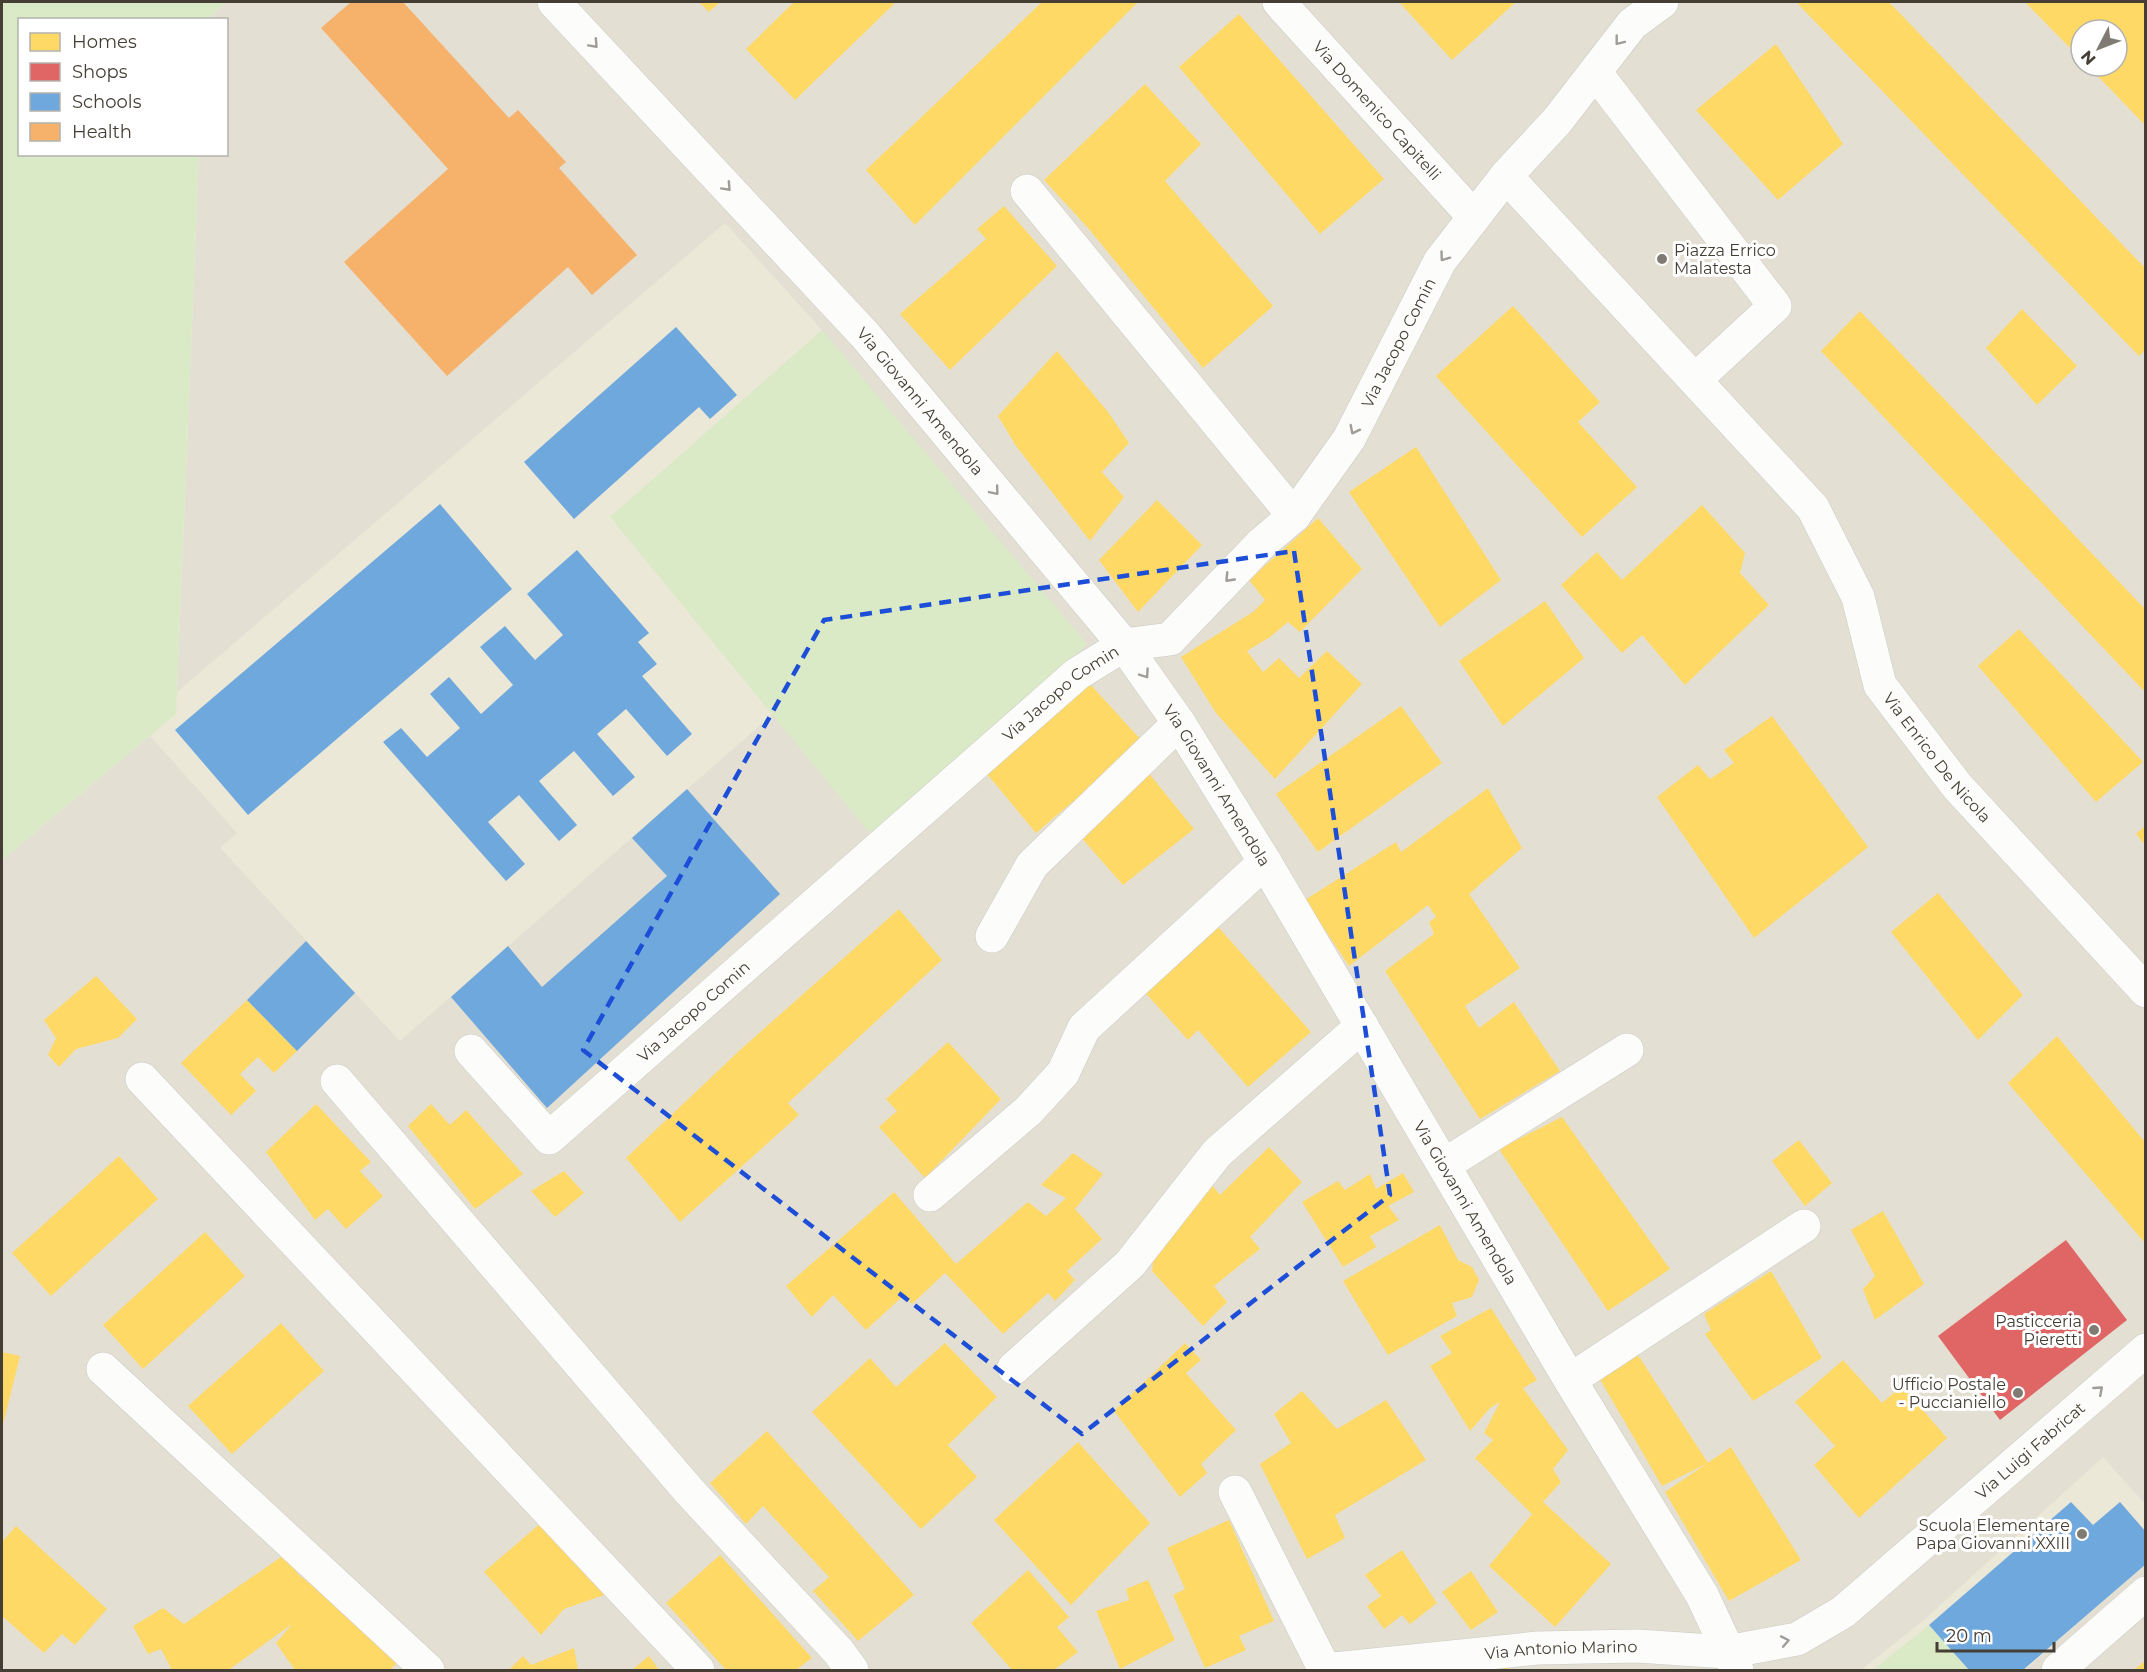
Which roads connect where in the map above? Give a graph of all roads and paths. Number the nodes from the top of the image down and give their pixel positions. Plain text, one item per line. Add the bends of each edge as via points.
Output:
1 (554, 2) edge
2 (1279, 2) edge
3 (1662, 2) edge
4 (1595, 72) junction
5 (1506, 176) junction
6 (1027, 190) dead end
7 (1474, 217) junction
8 (1695, 380) junction
9 (1294, 516) junction
10 (1124, 645) junction
11 (1179, 723) junction
12 (1264, 862) junction
13 (992, 936) dead end
14 (2145, 991) edge
15 (1362, 1026) junction
16 (1627, 1050) dead end
17 (471, 1051) dead end
18 (142, 1079) dead end
19 (337, 1081) dead end
20 (1444, 1165) junction
21 (930, 1195) dead end
22 (1804, 1226) dead end
23 (2145, 1350) edge
24 (1014, 1368) dead end
25 (103, 1369) dead end
26 (1569, 1380) junction
27 (1235, 1492) dead end
28 (2145, 1593) edge
29 (1637, 1646) junction
30 (1732, 1662) edge
31 (1324, 1670) edge
32 (428, 1671) edge
33 (698, 1671) edge
34 (852, 1671) edge
35 (1597, 1671) edge
36 (2058, 1671) edge

1 -> 10 street, Via Giovanni Amendola via 865,335
2 - 7 street, Via Domenico Capitelli
3 -> 4 street, Via Jacopo Comin via 1632,24
4 - 5 street, Via Jacopo Comin via 1557,122
4 - 8 street via 1775,306
5 - 7 street, Via Jacopo Comin
5 - 8 street
6 - 9 street
7 -> 9 street, Via Jacopo Comin via 1440,261 1349,439
8 - 14 street, Via Enrico De Nicola via 1814,508 1858,597 1880,684 1957,786
9 -> 10 street, Via Jacopo Comin via 1262,543 1170,639
10 -> 11 street, Via Giovanni Amendola
10 - 17 street, Via Jacopo Comin via 1077,674 549,1138
11 - 12 street, Via Giovanni Amendola
11 - 13 street via 1032,865
12 - 15 street, Via Giovanni Amendola
12 - 21 street via 1084,1028 1063,1073
15 - 20 street, Via Giovanni Amendola
15 - 24 street via 1217,1153 1130,1264
16 - 20 street
18 - 33 street
19 - 34 street via 690,1492 838,1651
20 - 26 street, Via Giovanni Amendola
22 - 26 street
30 -> 23 street, Via Luigi Fabricat via 1797,1639 1843,1612
25 - 32 street
26 - 30 street, Via Giovanni Amendola via 1702,1595
27 - 31 street
28 - 36 street
29 - 30 street, Via Antonio Marino
29 - 31 street, Via Antonio Marino via 1538,1648
29 - 35 street

